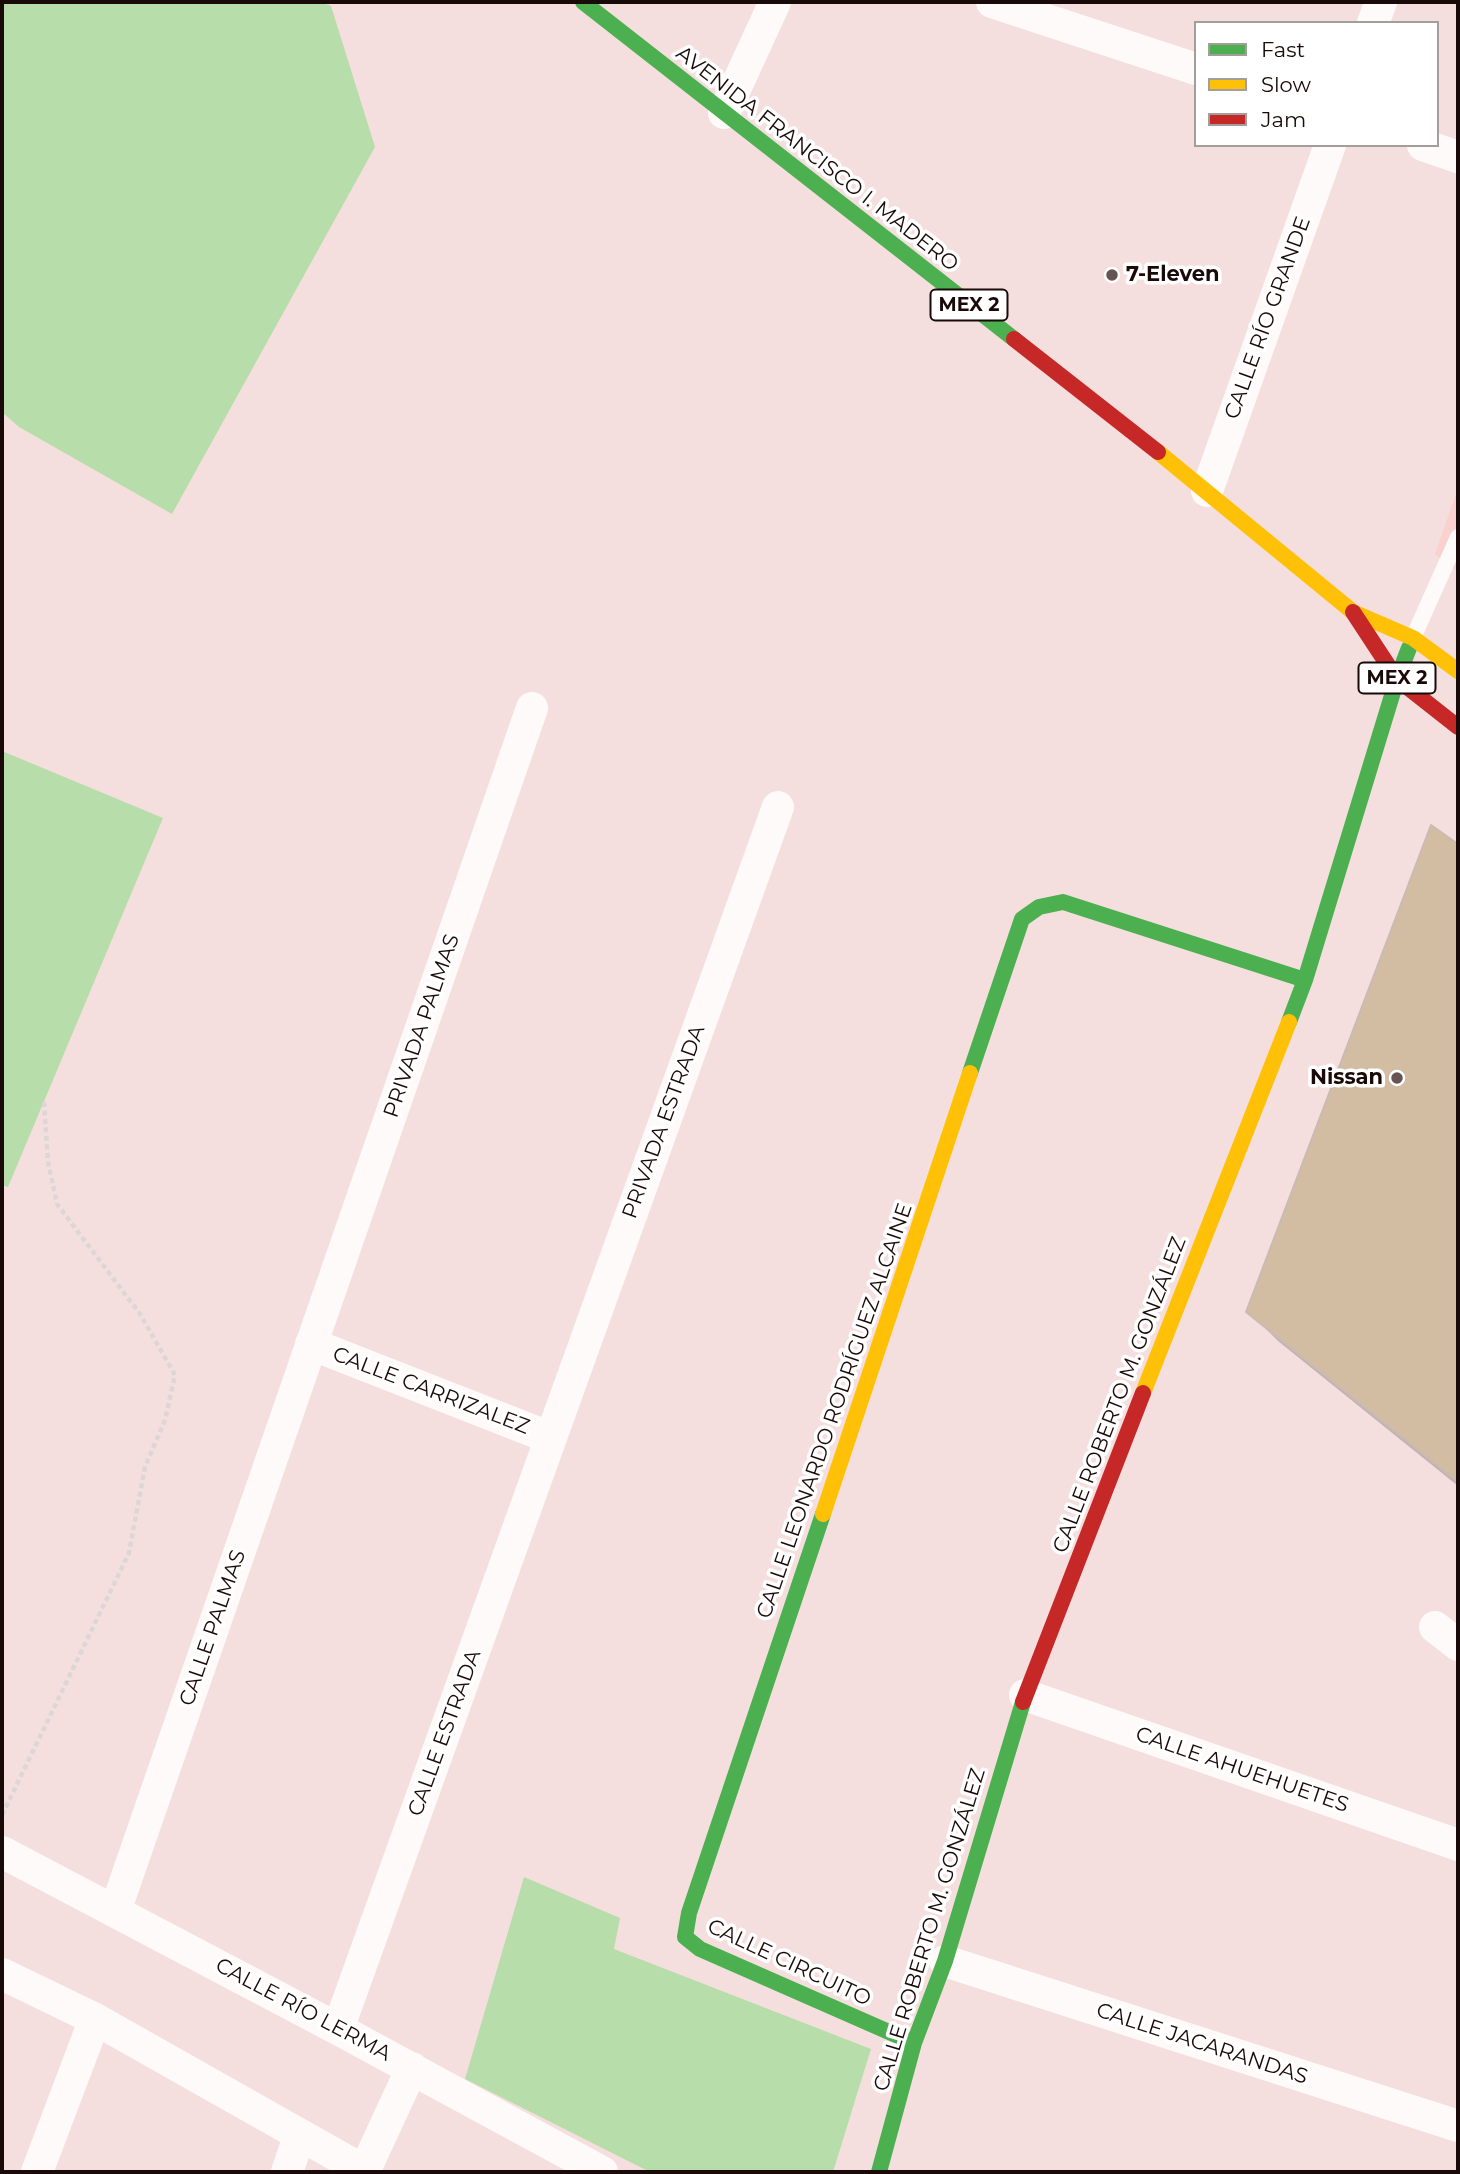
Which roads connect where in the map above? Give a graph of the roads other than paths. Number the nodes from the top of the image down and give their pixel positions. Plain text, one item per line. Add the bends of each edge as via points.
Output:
1 (583, 2) edge
2 (775, 2) edge
3 (992, 2) edge
4 (1381, 2) edge
5 (1374, 21) edge
6 (1194, 68) edge
7 (724, 113) junction
8 (1329, 147) edge
9 (1429, 147) edge
10 (1458, 157) edge
11 (1207, 491) junction
12 (1458, 537) edge
13 (1353, 612) junction
14 (1413, 638) junction
15 (1458, 671) edge
16 (1397, 679) junction
17 (532, 708) dead end
18 (1458, 727) edge
19 (778, 807) dead end
20 (1305, 981) junction
21 (311, 1344) junction
22 (551, 1437) junction
23 (1025, 1695) junction
24 (1458, 1845) edge
25 (2, 1852) edge
26 (115, 1911) junction
27 (685, 1937) joint
28 (945, 1961) junction
29 (2, 1974) edge
30 (94, 2019) junction
31 (338, 2029) junction
32 (914, 2043) junction
33 (412, 2068) junction
34 (1458, 2126) edge
35 (299, 2137) junction
36 (37, 2172) edge
37 (287, 2172) edge
38 (365, 2172) edge
39 (602, 2172) edge
40 (879, 2172) edge

1 - 7 street, AVENIDA FRANCISCO I. MADERO / MEX 2
2 - 7 street
3 - 6 street
4 - 5 street
7 - 11 street, AVENIDA FRANCISCO I. MADERO / MEX 2
8 - 11 street, CALLE RÍO GRANDE
9 - 10 street
11 - 13 street, AVENIDA FRANCISCO I. MADERO / MEX 2
12 - 14 lane
13 - 14 street, AVENIDA FRANCISCO I. MADERO / MEX 2
13 - 16 street, AVENIDA FRANCISCO I. MADERO / MEX 2
14 - 15 street, AVENIDA FRANCISCO I. MADERO / MEX 2
14 - 16 street, CALLE ROBERTO M. GONZÁLEZ
16 - 18 street, AVENIDA FRANCISCO I. MADERO / MEX 2
16 - 20 street, CALLE ROBERTO M. GONZÁLEZ
17 - 21 street, PRIVADA PALMAS
19 - 22 street, PRIVADA ESTRADA
20 - 23 street, CALLE ROBERTO M. GONZÁLEZ
20 - 27 street, CALLE LEONARDO RODRÍGUEZ ALCAINE via 1063,902 1039,907 1022,919 693,1900
21 - 22 street, CALLE CARRIZALEZ
21 - 26 street, CALLE PALMAS
22 - 31 street, CALLE ESTRADA
23 - 24 street, CALLE AHUEHUETES
23 - 28 street, CALLE ROBERTO M. GONZÁLEZ
25 - 26 street, CALLE RÍO LERMA
26 - 31 street, CALLE RÍO LERMA
27 - 32 street, CALLE CIRCUITO via 700,1949
28 - 32 street, CALLE ROBERTO M. GONZÁLEZ
28 - 34 street, CALLE JACARANDAS
29 - 30 street
30 - 35 street
30 - 36 street
31 - 33 street, CALLE RÍO LERMA
32 - 40 street, CALLE ROBERTO M. GONZÁLEZ
33 - 38 street
33 - 39 street, CALLE RÍO LERMA
35 - 37 street
35 - 38 street

